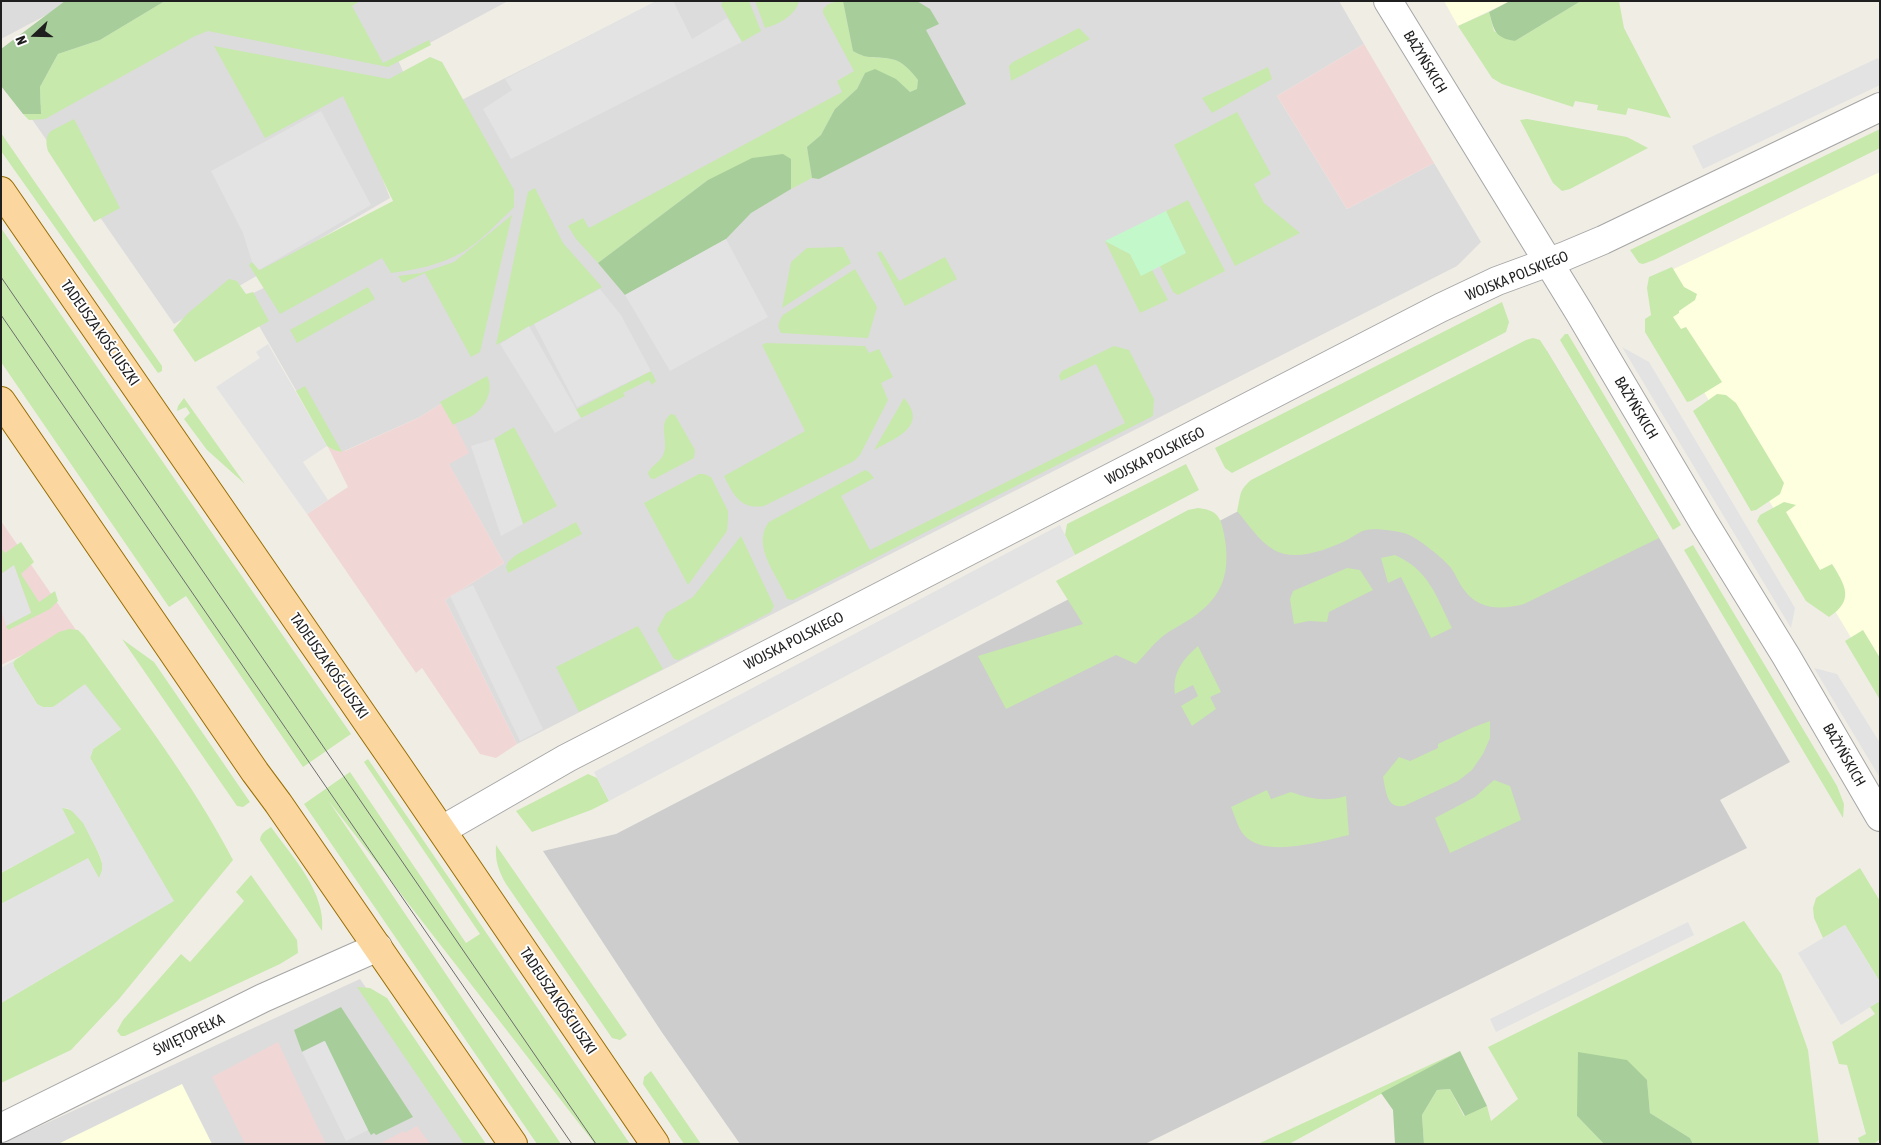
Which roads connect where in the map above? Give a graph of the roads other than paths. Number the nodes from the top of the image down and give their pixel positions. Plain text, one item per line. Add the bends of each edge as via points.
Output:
1 (1388, 1) edge
2 (1880, 107) edge
3 (1, 191) edge
4 (1548, 262) junction
5 (1, 401) edge
6 (1880, 817) edge
7 (442, 830) junction
8 (378, 947) junction
9 (1, 1128) edge
10 (513, 1144) edge
11 (656, 1144) edge

1 - 4 street, BAŻYŃSKICH
2 - 4 street, WOJSKA POLSKIEGO via 1603,240
3 - 7 main road, TADEUSZA KOŚCIUSZKI
4 - 6 street, BAŻYŃSKICH
4 - 7 street, WOJSKA POLSKIEGO via 1440,308 567,758
5 - 8 main road
7 - 11 main road, TADEUSZA KOŚCIUSZKI
8 - 9 street, ŚWIĘTOPEŁKA via 263,998
8 - 10 main road

